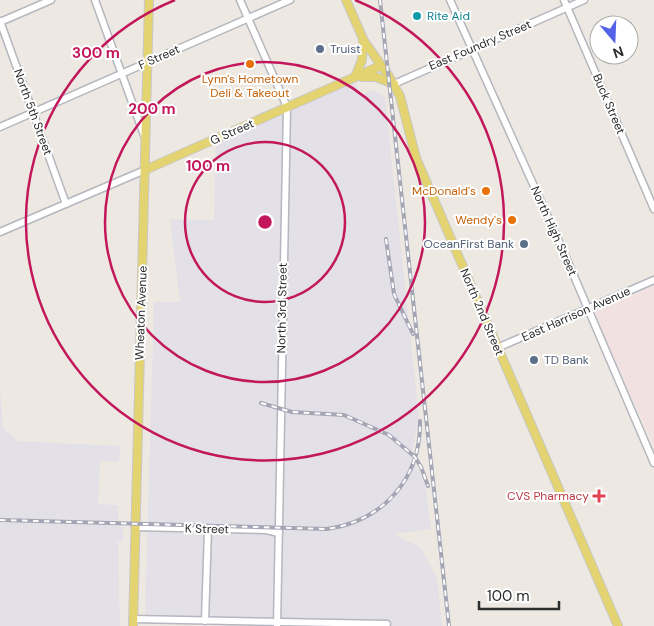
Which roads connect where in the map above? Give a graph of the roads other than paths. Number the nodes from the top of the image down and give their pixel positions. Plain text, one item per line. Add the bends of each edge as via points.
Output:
1 (51, 0) edge
2 (95, 0) edge
3 (149, 0) edge
4 (240, 0) edge
5 (290, 0) edge
6 (346, 0) edge
7 (450, 0) edge
8 (564, 0) edge
9 (584, 0) edge
10 (567, 7) junction
11 (248, 18) junction
12 (0, 22) edge
13 (363, 38) junction
14 (472, 49) junction
15 (147, 62) junction
16 (380, 66) junction
17 (122, 74) junction
18 (355, 77) junction
19 (394, 84) junction
20 (287, 107) junction
21 (33, 112) junction
22 (0, 127) edge
23 (145, 139) junction
24 (145, 170) junction
25 (66, 204) junction
26 (654, 209) edge
27 (0, 232) edge
28 (654, 280) edge
29 (587, 309) junction
30 (497, 348) junction
31 (654, 463) edge
32 (135, 527) junction
33 (208, 529) junction
34 (279, 533) junction
35 (205, 621) junction
36 (133, 622) edge
37 (277, 624) edge
38 (387, 624) dead end
39 (618, 626) edge

1 - 12 street
2 - 17 street
3 - 15 main road, Wheaton Avenue
4 - 11 street, North 3rd Street
5 - 11 street, F Street
6 - 13 main road, North 2nd Street
7 - 14 street, North High Street
8 - 10 street, Buck Street
9 - 10 street, East Foundry Street
10 - 14 street, East Foundry Street
10 - 26 street, Buck Street
11 - 15 street, F Street
11 - 20 street, North 3rd Street
12 - 21 street, North 5th Street
13 - 16 main road, North 2nd Street
13 - 18 main road via 362,60
14 - 19 street, East Foundry Street
14 - 29 street, North High Street
15 - 17 street, F Street
15 - 23 main road, Wheaton Avenue
16 - 18 main road, G Street
16 - 19 main road, North 2nd Street
17 - 21 street, F Street
17 - 23 street
18 - 19 main road via 376,77
18 - 20 main road, G Street
19 - 30 main road, North 2nd Street via 405,111 416,158
20 - 24 main road, G Street
20 - 34 street, North 3rd Street
21 - 22 street, F Street
21 - 25 street, North 5th Street
23 - 24 main road, Wheaton Avenue
24 - 25 street, G Street
24 - 32 main road, Wheaton Avenue
25 - 27 street, G Street
28 - 29 street, East Harrison Avenue
29 - 30 street, East Harrison Avenue
29 - 31 street, North High Street
30 - 39 main road, North 2nd Street
32 - 33 street, K Street
32 - 36 main road, Wheaton Avenue
33 - 34 street, K Street
33 - 35 street
34 - 37 street, North 3rd Street
35 - 36 street
35 - 37 street
37 - 38 street

